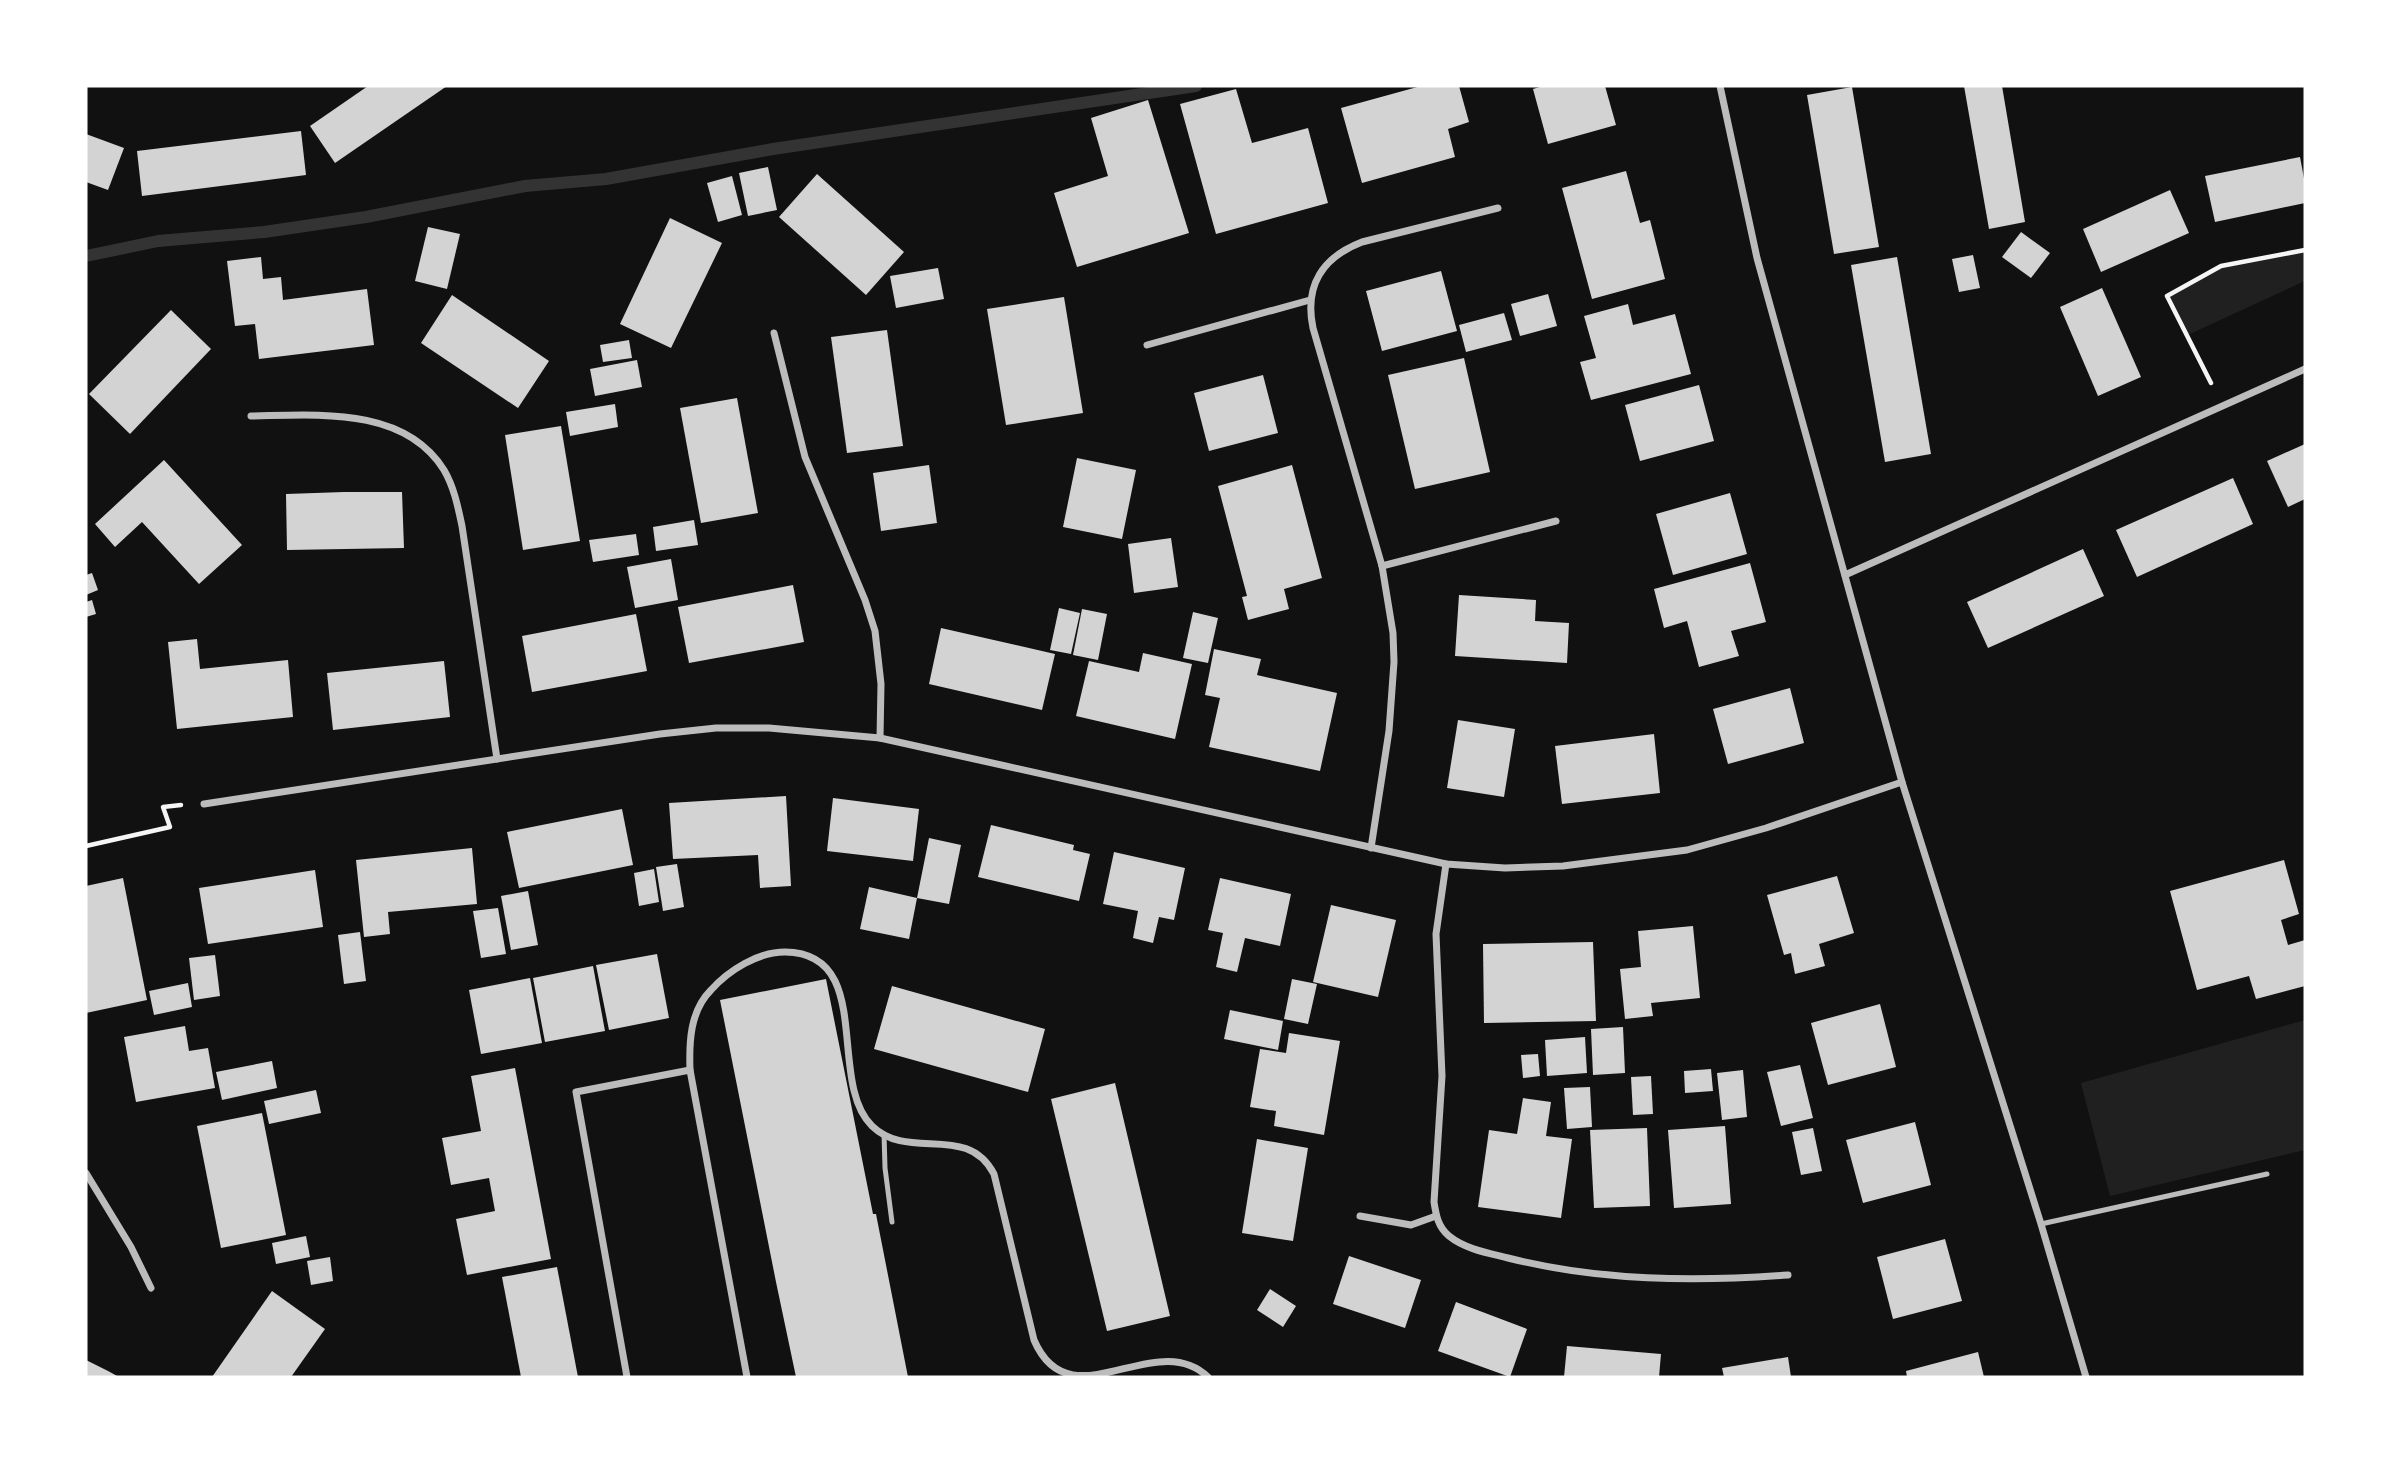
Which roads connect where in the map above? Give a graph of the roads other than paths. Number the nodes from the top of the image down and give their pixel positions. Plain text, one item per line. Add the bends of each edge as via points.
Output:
1 (1720, 86) edge
2 (1498, 208) dead end
3 (1310, 300) junction
4 (774, 334) dead end
5 (1147, 345) dead end
6 (2305, 369) edge
7 (251, 416) dead end
8 (1556, 521) dead end
9 (1382, 566) junction
10 (1845, 575) junction
11 (880, 738) junction
12 (497, 759) junction
13 (1902, 782) junction
14 (204, 804) road end
15 (1371, 848) junction
16 (1446, 864) junction
17 (690, 1070) junction
18 (884, 1134) junction
19 (86, 1173) edge
20 (2267, 1174) dead end
21 (1360, 1216) dead end
22 (1436, 1216) junction
23 (892, 1222) dead end
24 (2040, 1224) junction
25 (1788, 1275) dead end
26 (151, 1288) dead end
27 (627, 1377) edge
28 (747, 1377) edge
29 (1208, 1377) edge
30 (2086, 1377) edge

1 - 10 street via 1758,258
2 - 3 street via 1354,245 1327,264
3 - 5 street
3 - 9 street via 1312,328
4 - 11 street via 805,457 875,631 881,684
6 - 10 street
7 - 12 street via 328,416 377,423 417,440 444,470 462,526
8 - 9 street
9 - 15 street via 1394,662 1389,731
10 - 13 street
11 - 12 street via 769,727 716,728
11 - 15 street
12 - 14 street
13 - 16 street via 1687,850 1563,866
13 - 24 street
15 - 16 street
16 - 22 street via 1436,934 1442,1076
17 - 18 street via 692,1023 706,995 720,980 743,965 780,952 805,955 827,965 832,973 842,1002 858,1105 873,1127
17 - 27 street via 576,1092
17 - 28 street
18 - 23 lane
18 - 29 street via 906,1142 960,1146 987,1162 994,1174 1034,1340 1050,1365 1086,1376 1152,1362 1182,1362
19 - 26 street
20 - 24 lane
21 - 22 street via 1411,1225
22 - 25 street via 1448,1236 1480,1251 1579,1272 1696,1280
24 - 30 street

